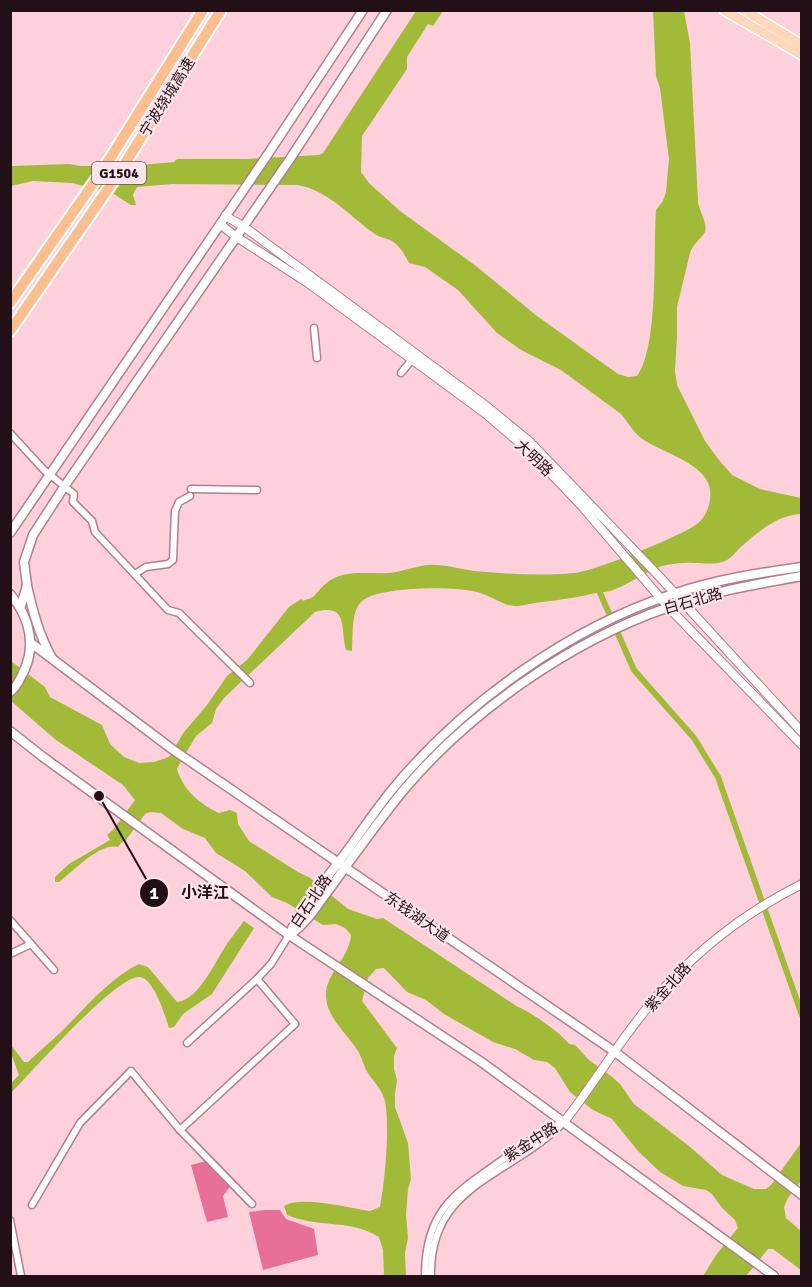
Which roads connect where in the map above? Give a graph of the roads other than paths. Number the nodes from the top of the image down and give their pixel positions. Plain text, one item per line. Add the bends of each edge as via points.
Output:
1 (203, 10) edge
2 (221, 10) edge
3 (363, 10) edge
4 (387, 10) edge
5 (724, 10) edge
6 (744, 10) edge
7 (801, 45) edge
8 (801, 55) edge
9 (223, 220) junction
10 (243, 226) junction
11 (236, 236) junction
12 (10, 303) edge
13 (314, 328) dead end
14 (10, 331) edge
15 (316, 358) dead end
16 (414, 358) junction
17 (401, 373) dead end
18 (10, 433) edge
19 (50, 476) junction
20 (64, 487) junction
21 (257, 490) dead end
22 (10, 533) edge
23 (801, 567) edge
24 (135, 574) junction
25 (801, 576) edge
26 (27, 585) junction
27 (675, 593) junction
28 (10, 594) edge
29 (662, 598) junction
30 (683, 603) junction
31 (21, 606) junction
32 (668, 607) junction
33 (31, 643) junction
34 (54, 661) junction
35 (247, 680) dead end
36 (10, 692) edge
37 (10, 731) edge
38 (801, 732) edge
39 (801, 745) edge
40 (342, 865) junction
41 (801, 884) edge
42 (10, 920) edge
43 (289, 935) junction
44 (31, 944) junction
45 (10, 954) edge
46 (54, 970) dead end
47 (257, 979) junction
48 (187, 1043) dead end
49 (615, 1053) junction
50 (564, 1122) junction
51 (180, 1130) junction
52 (800, 1194) edge
53 (252, 1204) dead end
54 (32, 1205) dead end
55 (10, 1220) edge
56 (21, 1276) edge
57 (425, 1276) edge
58 (431, 1276) edge
59 (774, 1276) edge

1 - 12 highway, 宁波绕城高速 / G1504 via 106,165
2 - 14 highway, 宁波绕城高速 / G1504 via 119,173
3 - 9 main road
4 - 10 main road
5 - 8 main road
6 - 7 main road
9 - 10 street, 大明路
9 - 11 street, 大明路
9 - 19 main road
10 - 11 main road
10 - 16 street, 大明路
11 - 16 street, 大明路
11 - 20 main road
13 - 15 street
16 - 17 street
16 - 27 street, 大明路 via 485,405 529,441
16 - 29 street, 大明路 via 530,452
18 - 19 street
19 - 20 street
19 - 22 main road
20 - 24 street via 74,494 73,502 92,520 95,532
20 - 26 main road via 33,536 24,562
21 - 24 street via 191,493 175,511 173,560
23 - 27 main road, 白石北路
24 - 35 street via 168,610 178,613
25 - 30 main road, 白石北路
26 - 31 main road
26 - 34 main road via 40,634
27 - 29 main road, 白石北路
27 - 30 street, 大明路
28 - 31 main road
29 - 32 street, 大明路
29 - 40 main road, 白石北路 via 596,627 522,672 451,729 396,786
30 - 32 main road, 白石北路
30 - 38 street, 大明路
31 - 33 main road
32 - 39 street, 大明路
32 - 40 main road, 白石北路 via 601,636 507,695 457,737 404,791
33 - 34 main road, 东钱湖大道
33 - 36 main road via 27,666
34 - 40 main road, 东钱湖大道 via 172,749
37 - 43 main road
40 - 43 main road, 白石北路 via 306,922
40 - 43 main road, 白石北路 via 322,881
40 - 49 main road, 东钱湖大道
41 - 49 street, 紫金北路 via 715,939 673,978
42 - 44 street
43 - 47 street
43 - 50 main road via 480,1061
44 - 45 street
44 - 46 street
47 - 48 street
47 - 51 street via 295,1024
49 - 50 street, 紫金北路
49 - 52 main road, 东钱湖大道
50 - 57 street, 紫金中路 via 513,1152 447,1203 431,1231
50 - 58 street, 紫金中路 via 454,1204 437,1233
50 - 59 main road
51 - 53 street
51 - 54 street via 131,1071 80,1123
55 - 56 street

